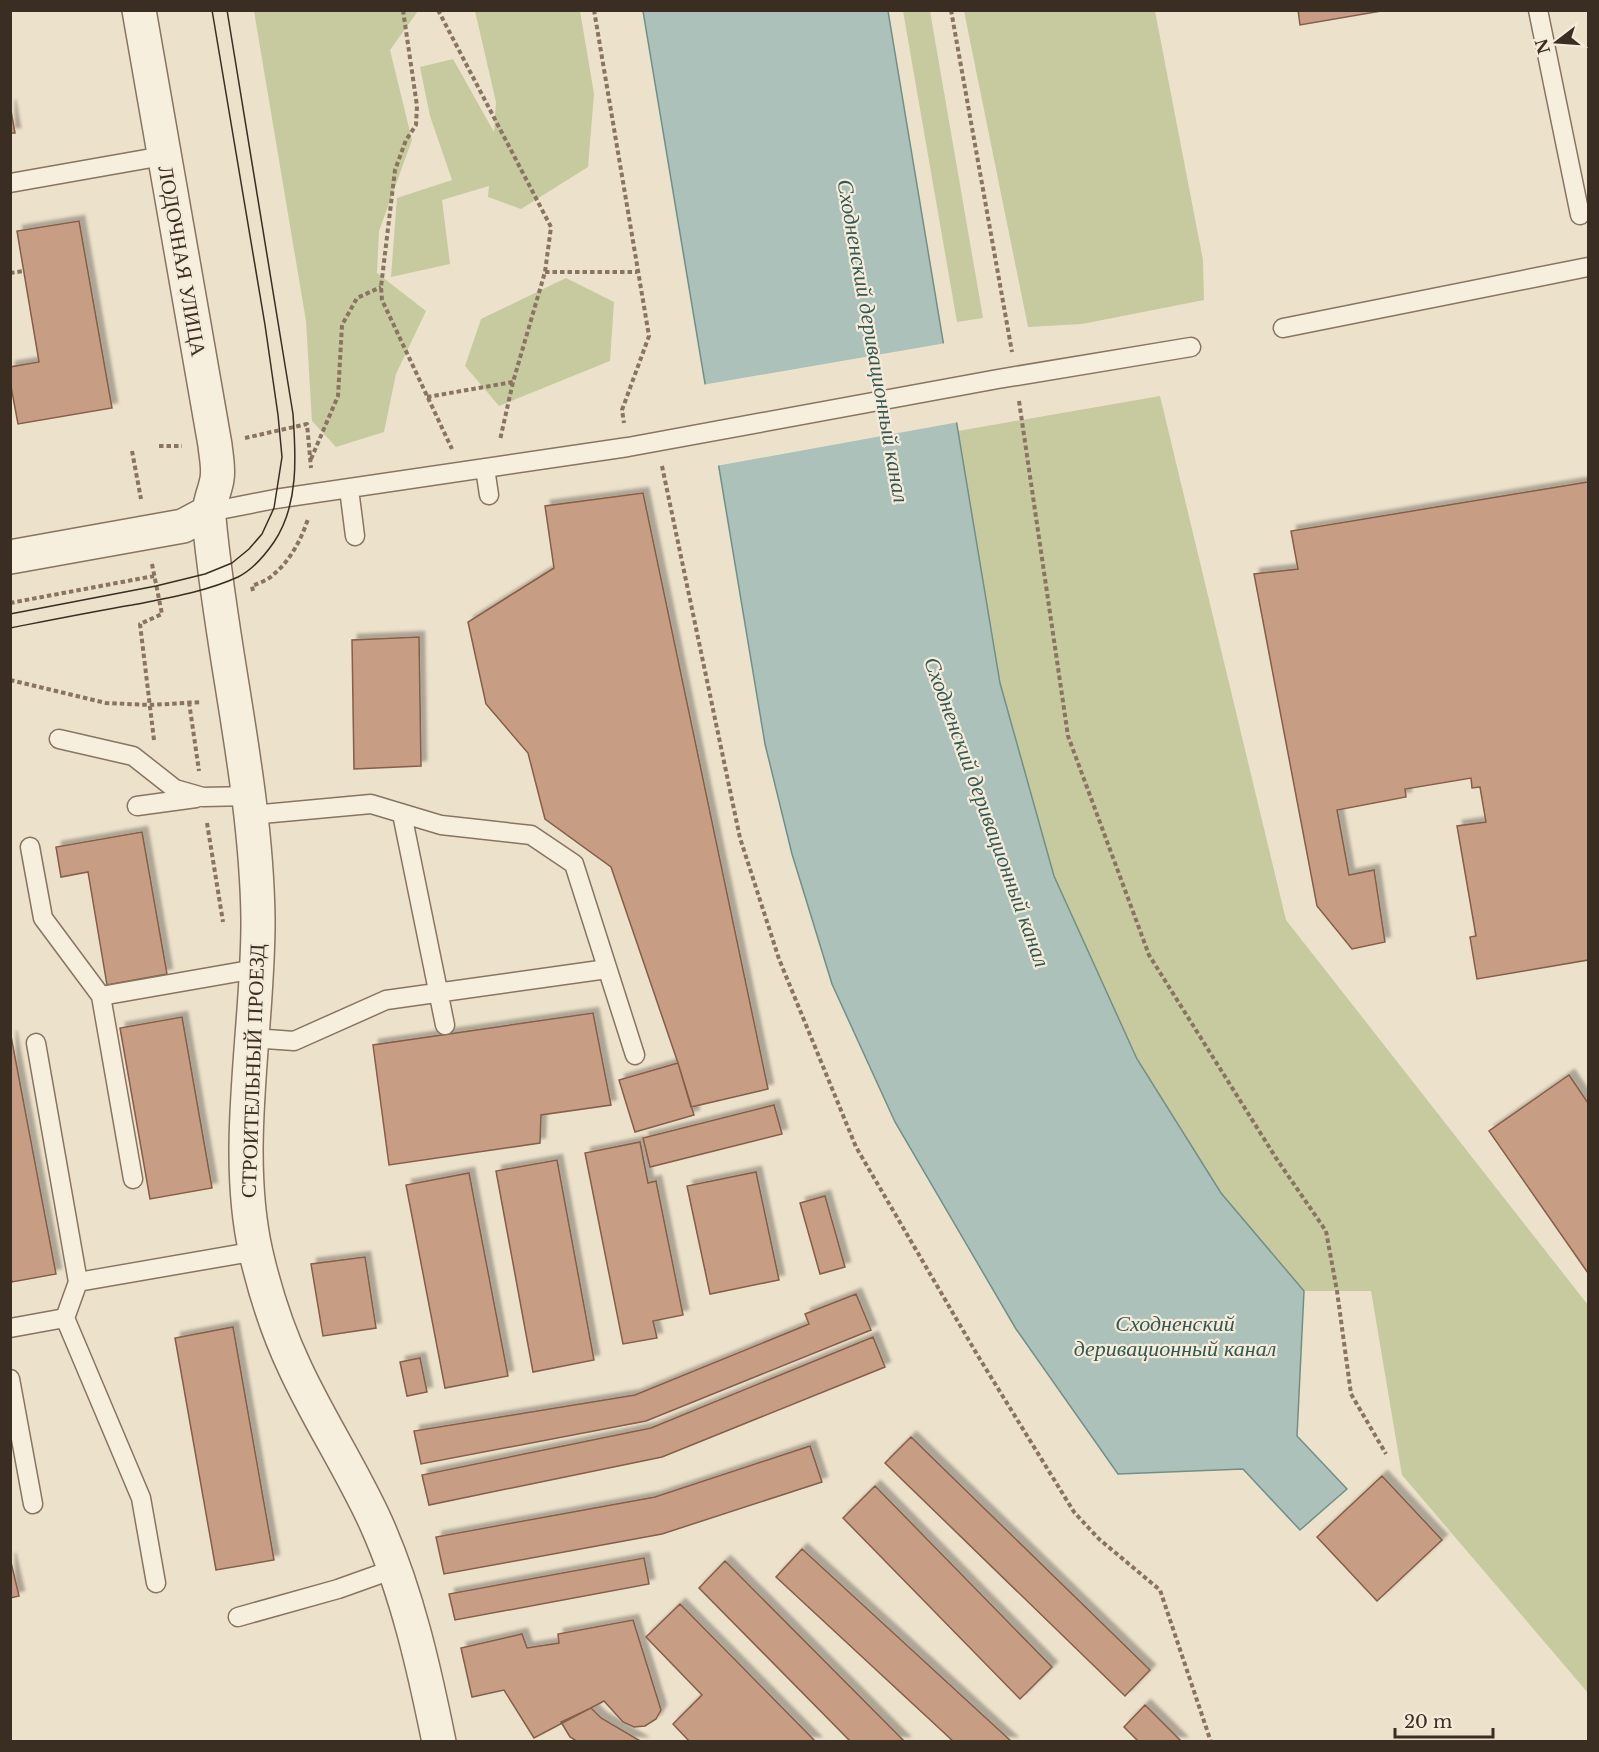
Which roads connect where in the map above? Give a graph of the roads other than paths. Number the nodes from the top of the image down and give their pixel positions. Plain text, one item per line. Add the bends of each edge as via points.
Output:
1 (139, 10) edge
2 (1538, 10) edge
3 (163, 156) junction
4 (10, 183) edge
5 (1580, 215) dead end
6 (1588, 267) edge
7 (1283, 328) dead end
8 (1191, 347) dead end
9 (491, 467) junction
10 (349, 489) junction
11 (489, 495) dead end
12 (209, 512) junction
13 (356, 536) dead end
14 (10, 557) edge
15 (59, 739) dead end
16 (203, 797) junction
17 (251, 806) junction
18 (137, 807) dead end
19 (402, 814) junction
20 (30, 847) dead end
21 (255, 969) junction
22 (607, 969) junction
23 (439, 993) junction
24 (101, 996) junction
25 (445, 1025) dead end
26 (252, 1038) junction
27 (36, 1043) dead end
28 (635, 1055) dead end
29 (133, 1179) dead end
30 (256, 1251) junction
31 (78, 1282) junction
32 (65, 1318) junction
33 (10, 1328) edge
34 (10, 1379) edge
35 (33, 1504) dead end
36 (394, 1569) junction
37 (156, 1583) dead end
38 (238, 1617) dead end
39 (440, 1742) edge

1 - 3 street, ЛОДОЧНАЯ УЛИЦА
2 - 5 lane
3 - 4 lane
3 - 12 street, ЛОДОЧНАЯ УЛИЦА via 215,445 218,476
6 - 7 lane
8 - 9 lane
9 - 10 lane
9 - 11 lane
10 - 12 lane
10 - 13 lane
12 - 14 street via 183,526
12 - 17 street, СТРОИТЕЛЬНЫЙ ПРОЕЗД
15 - 16 lane via 133,756 175,789
16 - 17 lane
16 - 18 lane
17 - 19 lane via 371,804
17 - 21 street, СТРОИТЕЛЬНЫЙ ПРОЕЗД via 258,922
19 - 22 lane via 441,825 531,835 574,864
19 - 23 lane
20 - 24 lane via 43,918
21 - 24 lane
21 - 26 street, СТРОИТЕЛЬНЫЙ ПРОЕЗД
22 - 23 lane
22 - 28 lane
23 - 25 lane
23 - 26 lane via 386,1000 294,1041
24 - 29 lane
26 - 30 street, СТРОИТЕЛЬНЫЙ ПРОЕЗД via 247,1143 249,1206
27 - 31 lane
30 - 31 lane
30 - 36 street, СТРОИТЕЛЬНЫЙ ПРОЕЗД via 269,1300 294,1366 375,1522
31 - 32 lane
32 - 33 lane
32 - 37 lane via 141,1498
34 - 35 lane
36 - 38 lane
36 - 39 street, СТРОИТЕЛЬНЫЙ ПРОЕЗД via 422,1661

